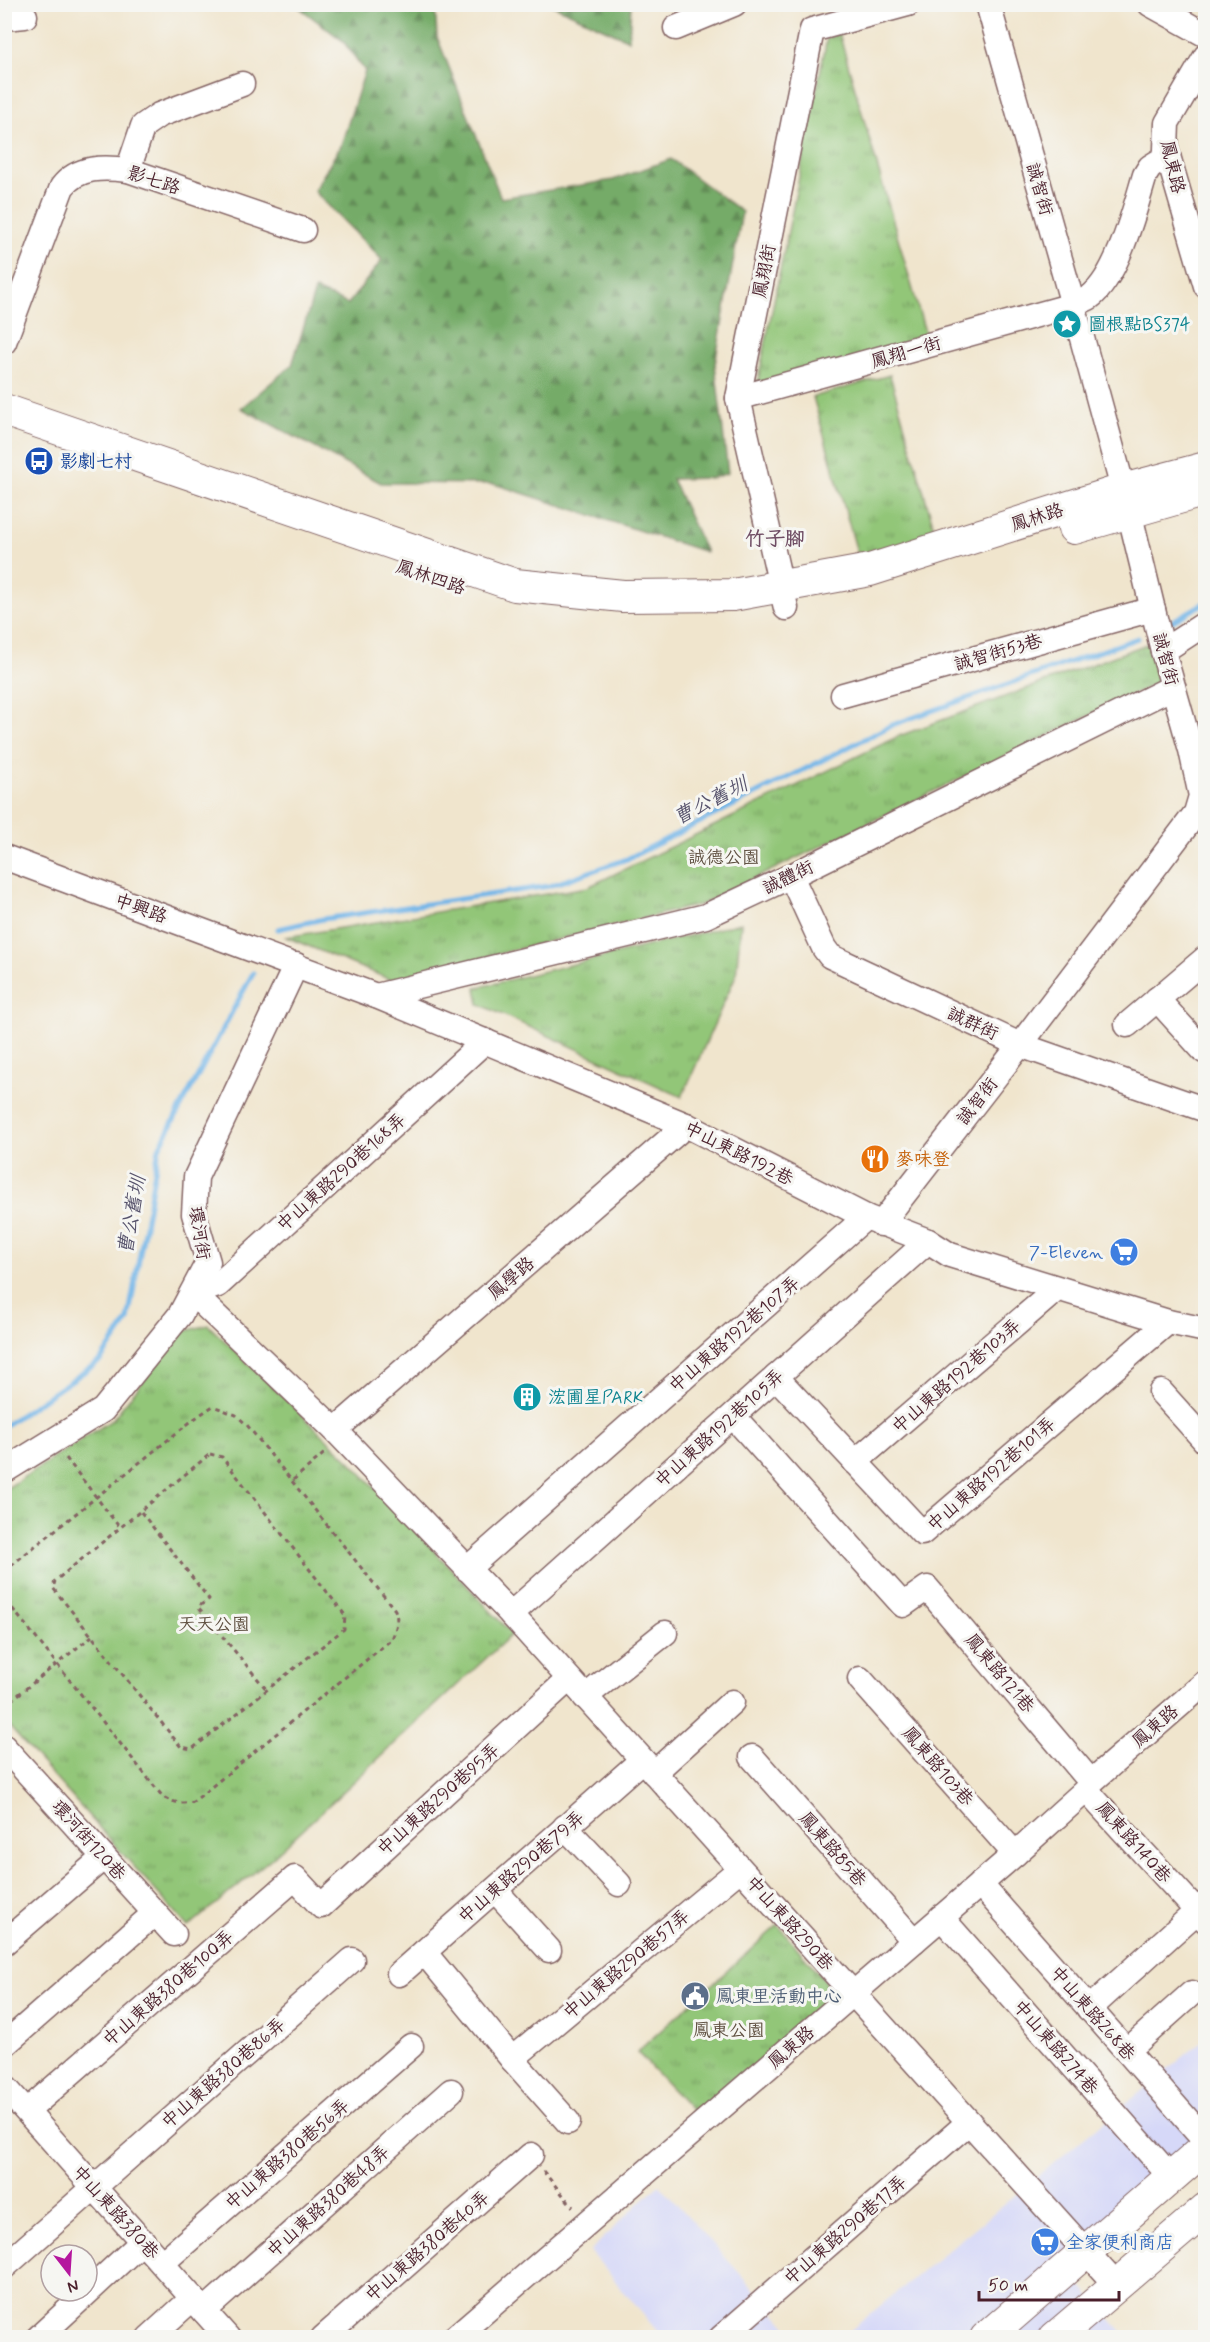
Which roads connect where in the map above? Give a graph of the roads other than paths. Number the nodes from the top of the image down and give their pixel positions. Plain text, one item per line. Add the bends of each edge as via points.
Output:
1 (734, 4) edge
2 (908, 4) edge
3 (988, 4) edge
4 (1150, 4) edge
5 (676, 28) dead end
6 (1206, 35) edge
7 (1206, 56) edge
8 (242, 84) dead end
9 (1168, 156) junction
10 (128, 170) junction
11 (303, 230) dead end
12 (1206, 286) edge
13 (1073, 305) junction
14 (4, 342) edge
15 (738, 398) junction
16 (4, 410) edge
17 (4, 432) edge
18 (1206, 468) edge
19 (1206, 490) edge
20 (1126, 500) junction
21 (872, 580) joint
22 (783, 598) junction
23 (1153, 609) junction
24 (1206, 623) edge
25 (1163, 651) junction
26 (1173, 687) junction
27 (843, 695) dead end
28 (1198, 749) edge
29 (4, 857) edge
30 (791, 876) junction
31 (1206, 958) edge
32 (287, 961) junction
33 (376, 996) junction
34 (1157, 999) junction
35 (1127, 1024) dead end
36 (485, 1041) junction
37 (1020, 1045) junction
38 (1204, 1051) edge
39 (1206, 1110) edge
40 (686, 1125) junction
41 (874, 1221) junction
42 (928, 1241) junction
43 (1057, 1289) junction
44 (192, 1293) junction
45 (1168, 1322) junction
46 (1206, 1330) edge
47 (776, 1377) junction
48 (1161, 1392) dead end
49 (733, 1416) junction
50 (338, 1434) junction
51 (1206, 1442) edge
52 (855, 1462) junction
53 (4, 1471) edge
54 (467, 1569) junction
55 (511, 1614) junction
56 (665, 1633) dead end
57 (569, 1679) junction
58 (861, 1679) dead end
59 (1206, 1682) edge
60 (585, 1697) junction
61 (732, 1702) dead end
62 (4, 1747) edge
63 (752, 1757) dead end
64 (648, 1767) junction
65 (1089, 1786) junction
66 (566, 1827) junction
67 (1015, 1854) junction
68 (104, 1857) junction
69 (740, 1869) junction
70 (619, 1884) dead end
71 (980, 1884) junction
72 (495, 1890) junction
73 (308, 1892) joint
74 (1203, 1912) edge
75 (155, 1913) junction
76 (941, 1917) junction
77 (174, 1934) dead end
78 (914, 1941) junction
79 (4, 1943) edge
80 (549, 1950) dead end
81 (424, 1952) junction
82 (352, 1960) dead end
83 (399, 1974) dead end
84 (1192, 1993) dead end
85 (853, 1994) junction
86 (1089, 2009) junction
87 (4, 2045) edge
88 (411, 2046) dead end
89 (1127, 2051) junction
90 (512, 2059) junction
91 (4, 2086) edge
92 (452, 2091) dead end
93 (27, 2111) junction
94 (568, 2122) dead end
95 (969, 2122) junction
96 (1206, 2141) edge
97 (1206, 2147) edge
98 (531, 2155) road end
99 (1171, 2177) junction
100 (94, 2187) junction
101 (1206, 2209) edge
102 (143, 2241) junction
103 (1086, 2251) junction
104 (162, 2264) junction
105 (4, 2267) edge
106 (1117, 2286) junction
107 (199, 2304) junction
108 (38, 2337) edge
109 (149, 2337) edge
110 (228, 2337) edge
111 (323, 2337) edge
112 (455, 2337) edge
113 (721, 2337) edge
114 (986, 2337) edge
115 (1055, 2337) edge

1 - 5 street
2 - 15 street, 鳳翔街 via 812,30
3 - 13 street, 誠智街
4 - 6 street
7 - 9 street, 鳳東路 via 1167,123
8 - 10 street via 159,115 143,126
9 - 12 street, 鳳東路
9 - 13 street, 鳳翔一街 via 1145,174 1117,258 1102,285 1090,297
10 - 11 street, 影七路
10 - 14 street, 影七路 via 108,167 69,177
13 - 15 street, 鳳翔一街
13 - 20 street, 誠智街
15 - 22 street, 鳳翔街
16 - 22 main road, 鳳林四路 via 515,585 623,596
17 - 22 main road, 鳳林四路 via 513,605 621,616 735,616
18 - 20 main road, 鳳林路
19 - 20 main road, 鳳林路
20 - 21 main road, 鳳林路
20 - 23 street, 誠智街
21 - 22 main road, 鳳林四路
23 - 25 street, 誠智街
23 - 27 street, 誠智街53巷
24 - 25 street
25 - 26 street, 誠智街
26 - 28 street, 誠智街
26 - 30 street, 誠體街
28 - 37 street, 誠智街 via 1201,796 1196,813
29 - 32 street, 中興路
30 - 33 street, 誠體街 via 705,916
30 - 37 street, 誠群街 via 830,956
31 - 34 street
32 - 33 street, 中山東路192巷
32 - 44 street, 環河街 via 196,1177 194,1214 208,1262
33 - 36 street, 中山東路192巷
34 - 35 street
34 - 38 street
36 - 40 street, 中山東路192巷
36 - 44 street, 中山東路290巷168弄 via 218,1285
37 - 39 street, 誠群街
37 - 41 street, 誠智街
40 - 41 street, 中山東路192巷
40 - 50 street, 鳳學路
41 - 42 street, 中山東路192巷
41 - 54 street, 中山東路192巷107弄
42 - 43 street, 中山東路192巷 via 950,1255
42 - 47 street, 中山東路192巷105弄
43 - 45 street, 中山東路192巷
43 - 52 street, 中山東路192巷103弄
44 - 50 street, 中山東路290巷
44 - 53 street, 環河街 via 180,1315 103,1410
45 - 46 street, 中山東路192巷
45 - 52 street, 中山東路192巷101弄 via 922,1533
47 - 49 street, 中山東路192巷105弄
47 - 52 street, 中山東路192巷101弄
48 - 51 street
49 - 55 street, 中山東路192巷105弄
49 - 65 street, 鳳東路121巷 via 903,1605 927,1588
50 - 54 street, 中山東路290巷
54 - 55 street, 中山東路290巷
55 - 57 street, 中山東路290巷
56 - 60 street
57 - 60 street, 中山東路290巷
57 - 73 street, 中山東路290巷95弄 via 321,1906
58 - 67 street, 鳳東路103巷
59 - 65 street, 鳳東路
60 - 64 street, 中山東路290巷
61 - 64 street, 中山東路290巷79弄
62 - 68 street, 環河街120巷
63 - 78 street, 鳳東路85巷
64 - 66 street, 中山東路290巷79弄
64 - 69 street, 中山東路290巷
65 - 67 street, 鳳東路
65 - 74 street, 鳳東路140巷
66 - 70 street
66 - 72 street, 中山東路290巷79弄
67 - 71 street, 鳳東路
68 - 75 street, 環河街120巷
68 - 79 street
69 - 85 street, 中山東路290巷
69 - 90 street, 中山東路290巷57弄
71 - 76 street, 鳳東路
71 - 86 street, 中山東路268巷
72 - 80 street
72 - 81 street, 中山東路290巷79弄
73 - 93 street, 中山東路380巷100弄 via 295,1878
74 - 86 street
75 - 77 street, 環河街120巷
75 - 87 street
76 - 78 street, 鳳東路
76 - 99 street, 中山東路274巷
78 - 85 street, 鳳東路
81 - 83 street, 中山東路290巷79弄
81 - 90 street
82 - 100 street, 中山東路380巷86弄
84 - 89 street
85 - 95 street, 中山東路290巷
85 - 112 street, 鳳東路
86 - 89 street, 中山東路268巷
88 - 104 street, 中山東路380巷56弄
89 - 96 street, 中山東路268巷
90 - 94 street
91 - 93 street, 中山東路380巷
92 - 107 street, 中山東路380巷48弄
93 - 100 street, 中山東路380巷
95 - 103 street, 中山東路290巷
95 - 113 street, 中山東路290巷17弄
97 - 99 main road
98 - 111 street, 中山東路380巷40弄
99 - 103 main road
100 - 102 street, 中山東路380巷
100 - 105 street, 中山東路380巷86弄
101 - 106 main road
102 - 104 street, 中山東路380巷
102 - 108 street
103 - 106 street, 中山東路290巷
103 - 114 main road
104 - 107 street, 中山東路380巷
106 - 115 main road
107 - 109 street, 中山東路380巷48弄
107 - 110 street, 中山東路380巷

